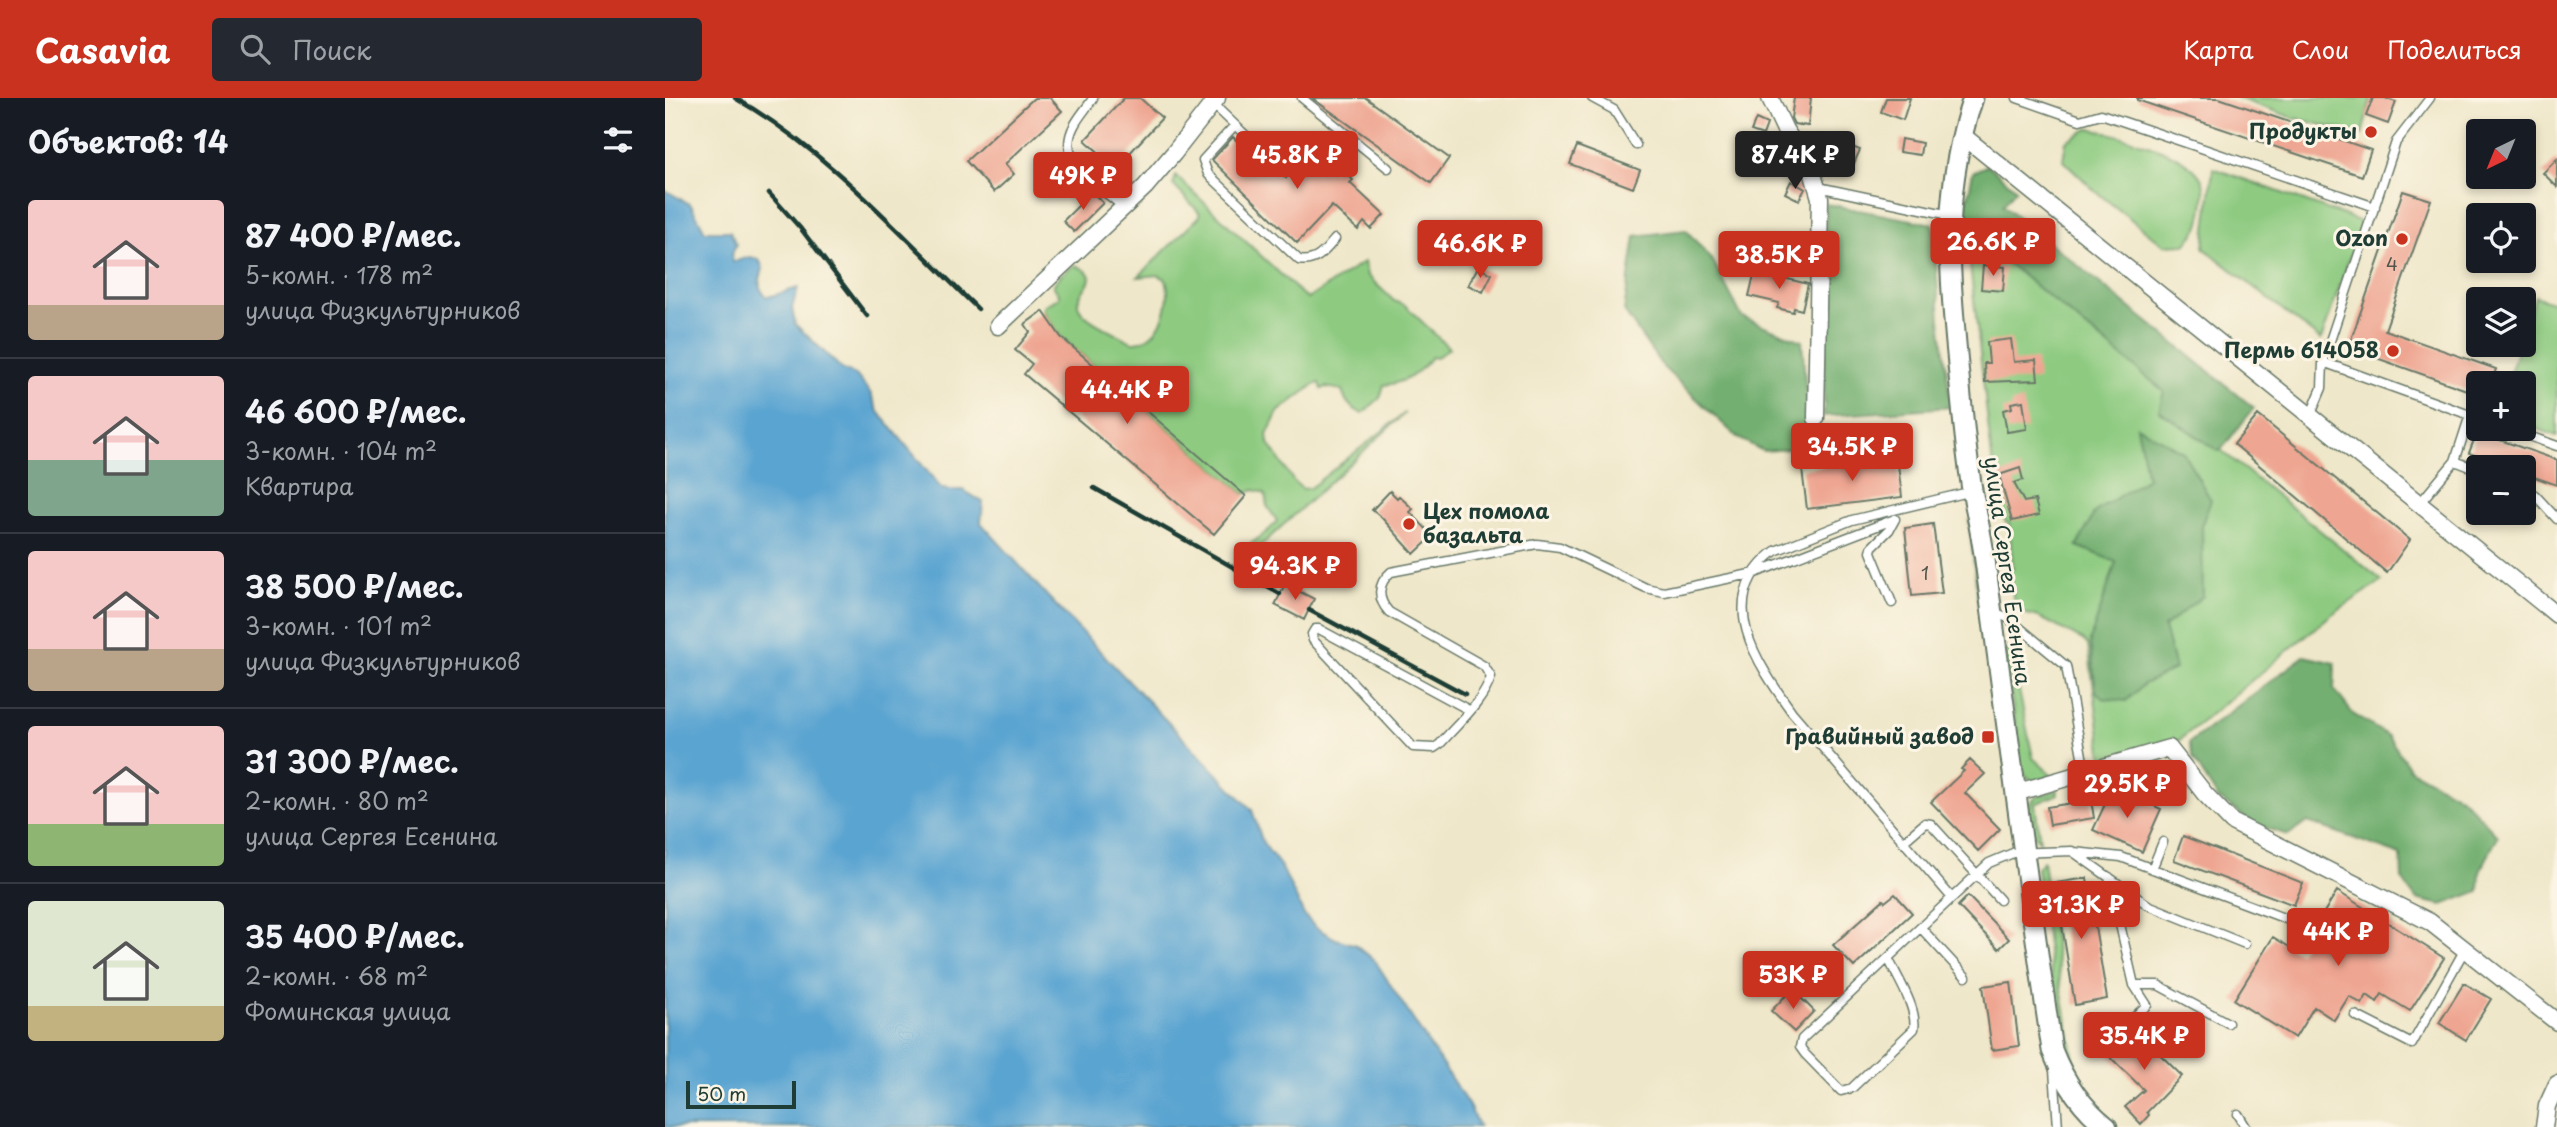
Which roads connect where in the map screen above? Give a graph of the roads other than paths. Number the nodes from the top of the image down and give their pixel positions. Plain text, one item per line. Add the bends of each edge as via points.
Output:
1 (1093, 98) edge
2 (1302, 98) edge
3 (1592, 98) edge
4 (1770, 98) edge
5 (1973, 98) edge
6 (2017, 98) edge
7 (2430, 98) edge
8 (1215, 101) edge
9 (1235, 125) junction
10 (1962, 135) junction
11 (1636, 145) dead end
12 (1263, 152) dead end
13 (1388, 168) dead end
14 (1818, 187) junction
15 (2375, 207) junction
16 (1124, 208) junction
17 (1950, 215) junction
18 (1335, 239) dead end
19 (998, 326) dead end
20 (2323, 362) junction
21 (2311, 414) junction
22 (2466, 414) edge
23 (1816, 418) dead end
24 (2466, 436) edge
25 (2536, 439) edge
26 (2557, 446) edge
27 (2455, 461) junction
28 (2466, 465) edge
29 (1973, 491) junction
30 (2536, 496) edge
31 (2420, 503) junction
32 (1897, 510) junction
33 (1895, 519) junction
34 (2557, 519) edge
35 (1755, 573) junction
36 (1892, 603) dead end
37 (1992, 611) junction
38 (2557, 615) edge
39 (1469, 710) junction
40 (2085, 773) junction
41 (2015, 793) junction
42 (1903, 842) junction
43 (2163, 842) dead end
44 (2072, 851) junction
45 (2023, 852) junction
46 (2152, 869) junction
47 (1978, 874) junction
48 (2109, 877) junction
49 (1952, 898) junction
50 (2000, 900) dead end
51 (2297, 923) dead end
52 (1921, 928) junction
53 (2245, 944) dead end
54 (2465, 950) junction
55 (1888, 958) junction
56 (1966, 977) dead end
57 (2134, 985) junction
58 (2354, 1015) dead end
59 (2228, 1023) dead end
60 (2557, 1023) edge
61 (2103, 1047) dead end
62 (2052, 1050) junction
63 (2557, 1084) edge
64 (2238, 1114) dead end
65 (2058, 1127) edge
66 (2107, 1127) edge
67 (2246, 1127) edge
68 (2544, 1127) edge

1 - 16 lane via 1073,127 1069,153 1082,173
2 - 13 lane
3 - 11 lane via 1614,110
4 - 14 street
5 - 10 street, улица Сергея Есенина
6 - 15 lane via 2080,120 2101,114
7 - 15 lane via 2396,142
8 - 9 lane
8 - 16 street
9 - 12 lane
9 - 18 lane via 1203,160 1208,174 1299,260 1316,258
10 - 17 street, улица Сергея Есенина
10 - 21 street
14 - 17 lane
14 - 23 street
15 - 20 lane
16 - 19 street
17 - 29 street, улица Сергея Есенина via 1952,299
20 - 21 lane via 2322,388
20 - 22 lane
21 - 31 street
24 - 27 lane
25 - 26 lane
27 - 28 lane
27 - 31 lane
29 - 32 lane
29 - 37 street, улица Сергея Есенина
30 - 34 lane
31 - 38 street
32 - 33 lane
32 - 35 lane via 1852,520 1784,547 1765,559
33 - 35 lane
33 - 36 lane via 1871,552
35 - 39 lane via 1654,591 1572,551 1538,544 1391,572 1380,589 1389,612 1488,670 1488,685
35 - 42 lane via 1744,602 1752,650 1792,712
37 - 40 lane via 2008,618 2066,666
37 - 41 street, улица Сергея Есенина
39 - 39 lane via 1434,748 1413,747 1313,639 1314,629
40 - 41 street
40 - 54 street via 2169,748 2232,822 2430,922
41 - 45 street, улица Сергея Есенина
42 - 47 lane via 1925,823 1931,824
42 - 49 lane
43 - 46 lane
44 - 45 lane
44 - 46 lane via 2121,857
44 - 48 lane
45 - 47 lane via 1994,860
45 - 62 street, улица Сергея Есенина
46 - 51 lane
47 - 49 lane
47 - 50 lane
48 - 53 lane via 2148,905
48 - 57 lane
49 - 52 lane
52 - 55 lane
52 - 56 lane
54 - 58 lane via 2412,1044
54 - 60 street
55 - 55 lane via 1802,1039 1800,1047 1805,1054 1841,1091 1852,1088 1914,1029 1912,1010
57 - 59 lane via 2158,985
57 - 61 lane via 2147,1005
62 - 65 lane
62 - 66 street, улица Сергея Есенина via 2077,1097
63 - 68 street
64 - 67 lane

